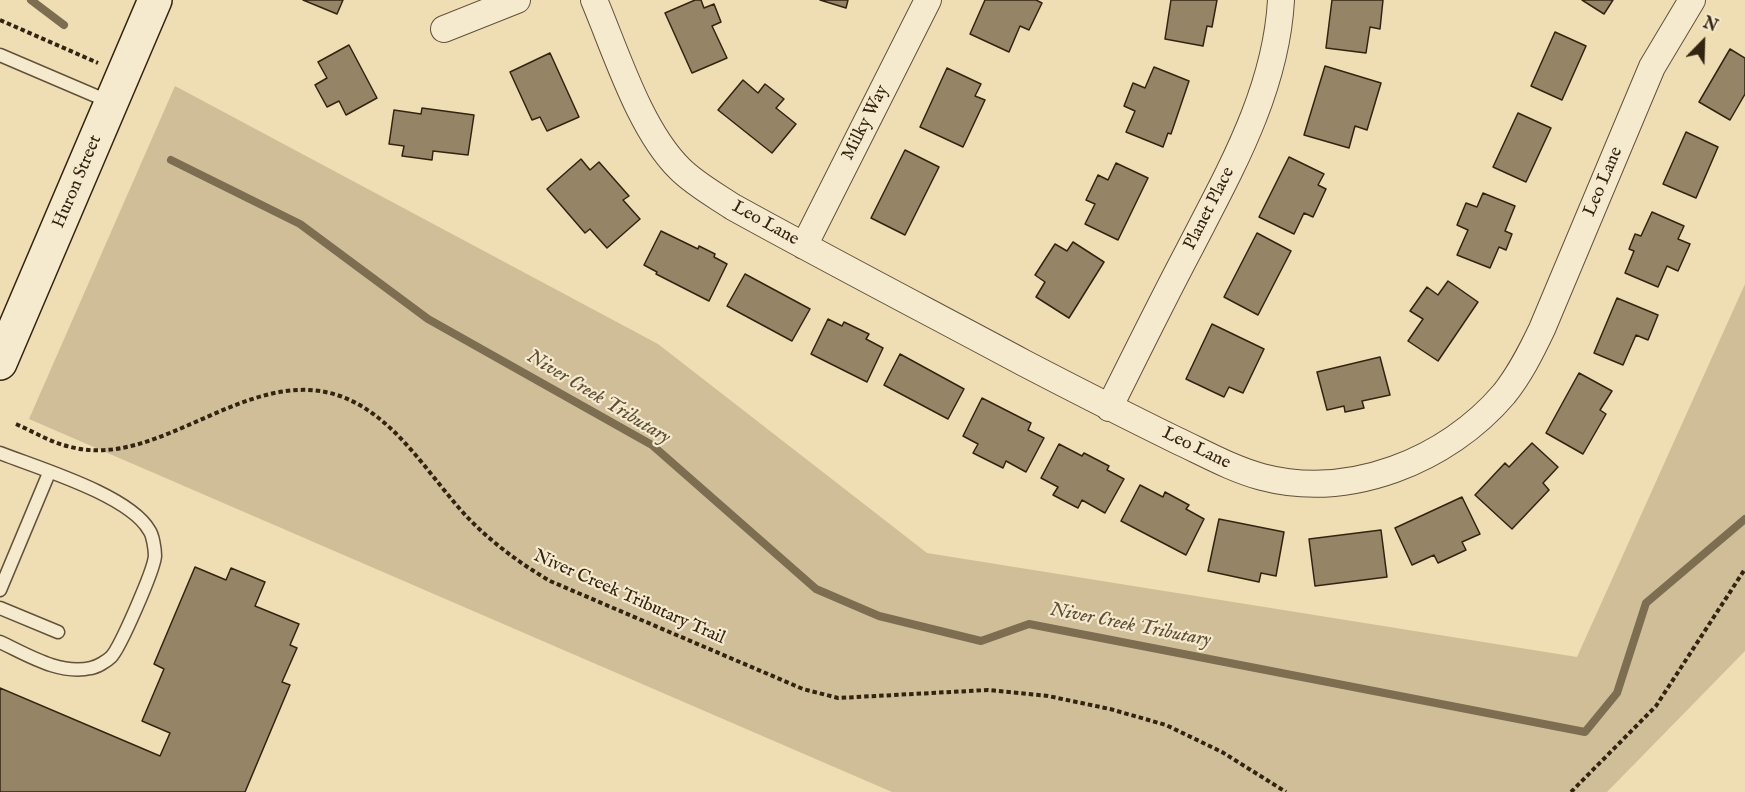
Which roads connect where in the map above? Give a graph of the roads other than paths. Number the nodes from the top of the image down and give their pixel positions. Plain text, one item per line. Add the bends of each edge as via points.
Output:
1 (155, 0) edge
2 (517, 0) edge
3 (594, 0) edge
4 (927, 0) edge
5 (1281, 0) edge
6 (1692, 0) edge
7 (444, 29) dead end
8 (0, 56) edge
9 (117, 88) junction
10 (804, 246) junction
11 (0, 363) edge
12 (1109, 408) junction
13 (0, 453) edge
14 (49, 472) junction
15 (0, 590) edge
16 (0, 608) edge
17 (58, 632) dead end
18 (0, 642) edge

1 - 9 main road, Huron Street
2 - 7 street
3 - 10 street, Leo Lane via 646,120 679,168 733,207
4 - 10 street, Milky Way
5 - 12 street, Planet Place via 1268,75 1250,129
6 - 12 street, Leo Lane via 1652,67 1524,365 1485,413 1444,446 1381,474 1332,482 1290,482 1237,470
8 - 9 lane
9 - 11 main road, Huron Street
10 - 12 street, Leo Lane
13 - 14 lane
14 - 15 lane
14 - 18 lane via 134,512 150,531 155,557 111,657 93,668 70,670
16 - 17 lane

